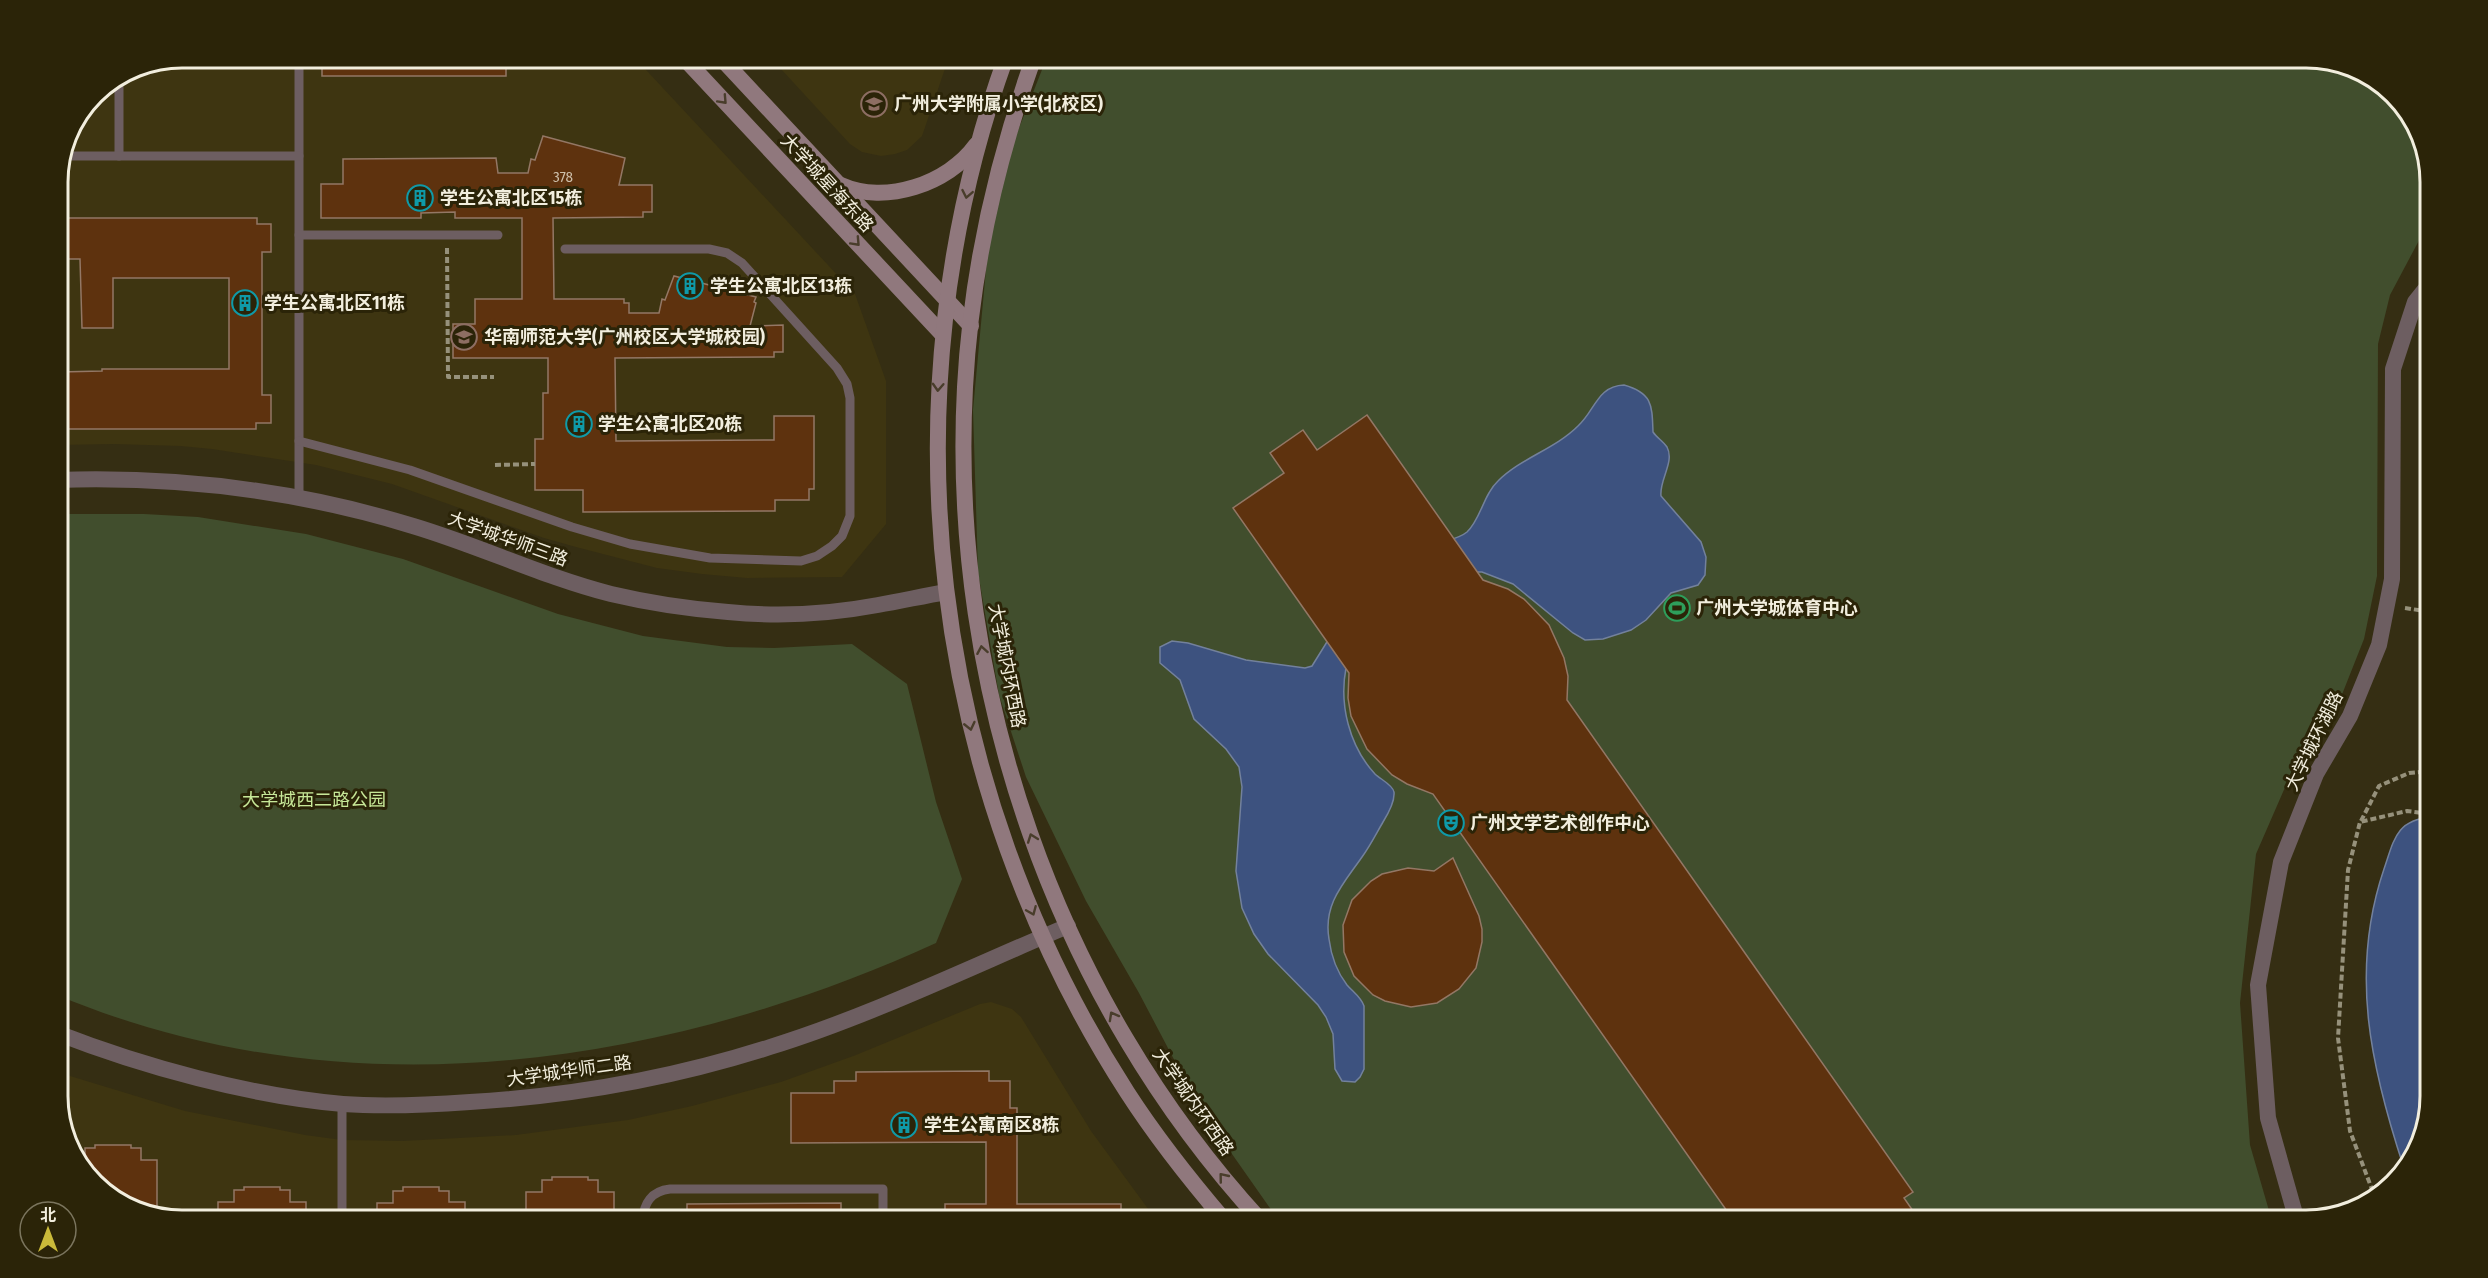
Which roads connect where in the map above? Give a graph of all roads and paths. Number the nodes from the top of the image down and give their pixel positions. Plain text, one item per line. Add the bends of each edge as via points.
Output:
1 (299, 68) edge
2 (693, 68) edge
3 (730, 68) edge
4 (1003, 68) edge
5 (1030, 68) edge
6 (119, 86) edge
7 (980, 139) junction
8 (70, 156) edge
9 (119, 156) junction
10 (299, 156) junction
11 (837, 183) junction
12 (299, 235) junction
13 (447, 235) junction
14 (498, 235) dead end
15 (565, 249) dead end
16 (2420, 296) edge
17 (948, 301) junction
18 (971, 326) junction
19 (944, 335) junction
20 (494, 377) dead end
21 (299, 441) junction
22 (534, 464) dead end
23 (495, 465) dead end
24 (68, 480) edge
25 (299, 497) junction
26 (945, 592) junction
27 (2387, 605) junction
28 (2420, 610) edge
29 (2420, 772) edge
30 (2420, 813) edge
31 (2361, 822) junction
32 (1068, 926) junction
33 (1043, 937) junction
34 (68, 1036) edge
35 (342, 1104) junction
36 (2372, 1189) edge
37 (342, 1210) edge
38 (644, 1210) edge
39 (883, 1210) edge
40 (1216, 1210) edge
41 (1252, 1210) edge
42 (2294, 1210) edge

1 - 10 lane
2 -> 19 main road, 大学城星海东路
3 - 11 main road, 大学城星海东路
4 - 7 main road
5 - 18 main road, 大学城内环西路 via 994,191
6 - 9 lane
7 - 11 main road via 962,161 946,172 905,189 866,193
7 -> 17 main road
8 - 9 lane
9 - 10 lane
10 - 12 lane
11 - 17 main road, 大学城星海东路
12 - 13 lane
12 - 21 lane
13 - 14 lane
13 - 20 path via 448,377
15 - 21 lane via 709,249 727,253 742,263 837,368 850,398 851,509 845,530 832,546 811,558 775,561 710,558 649,549 578,529 410,470
16 - 27 street, 大学城环湖路 via 2393,369 2392,579
17 - 18 main road, 大学城星海东路
17 - 19 main road
32 -> 18 main road, 大学城内环西路 via 1011,773 982,650 972,588 965,487 965,387
19 -> 26 main road via 937,448
21 - 25 lane
22 - 23 path
24 - 25 street, 大学城华师三路 via 202,483
25 - 26 street, 大学城华师三路 via 413,526 569,581 649,602 729,613 774,614 876,606
26 -> 33 main road via 959,675 984,780
27 - 28 path
27 - 42 street, 大学城环湖路 via 2379,645 2354,706 2316,774 2281,862 2258,985 2268,1119
29 - 31 path via 2379,786
30 - 31 path via 2407,811
31 - 36 path via 2348,870 2338,1038 2350,1131
32 - 33 street, 大学城华师二路
41 -> 32 main road, 大学城内环西路 via 1150,1078 1093,980
33 - 35 street, 大学城华师二路 via 843,1021 684,1071 513,1100
33 - 40 main road via 1069,992 1127,1093
34 - 35 street, 大学城华师二路 via 194,1076
35 - 37 lane
38 - 39 lane via 649,1199 670,1190 883,1190

